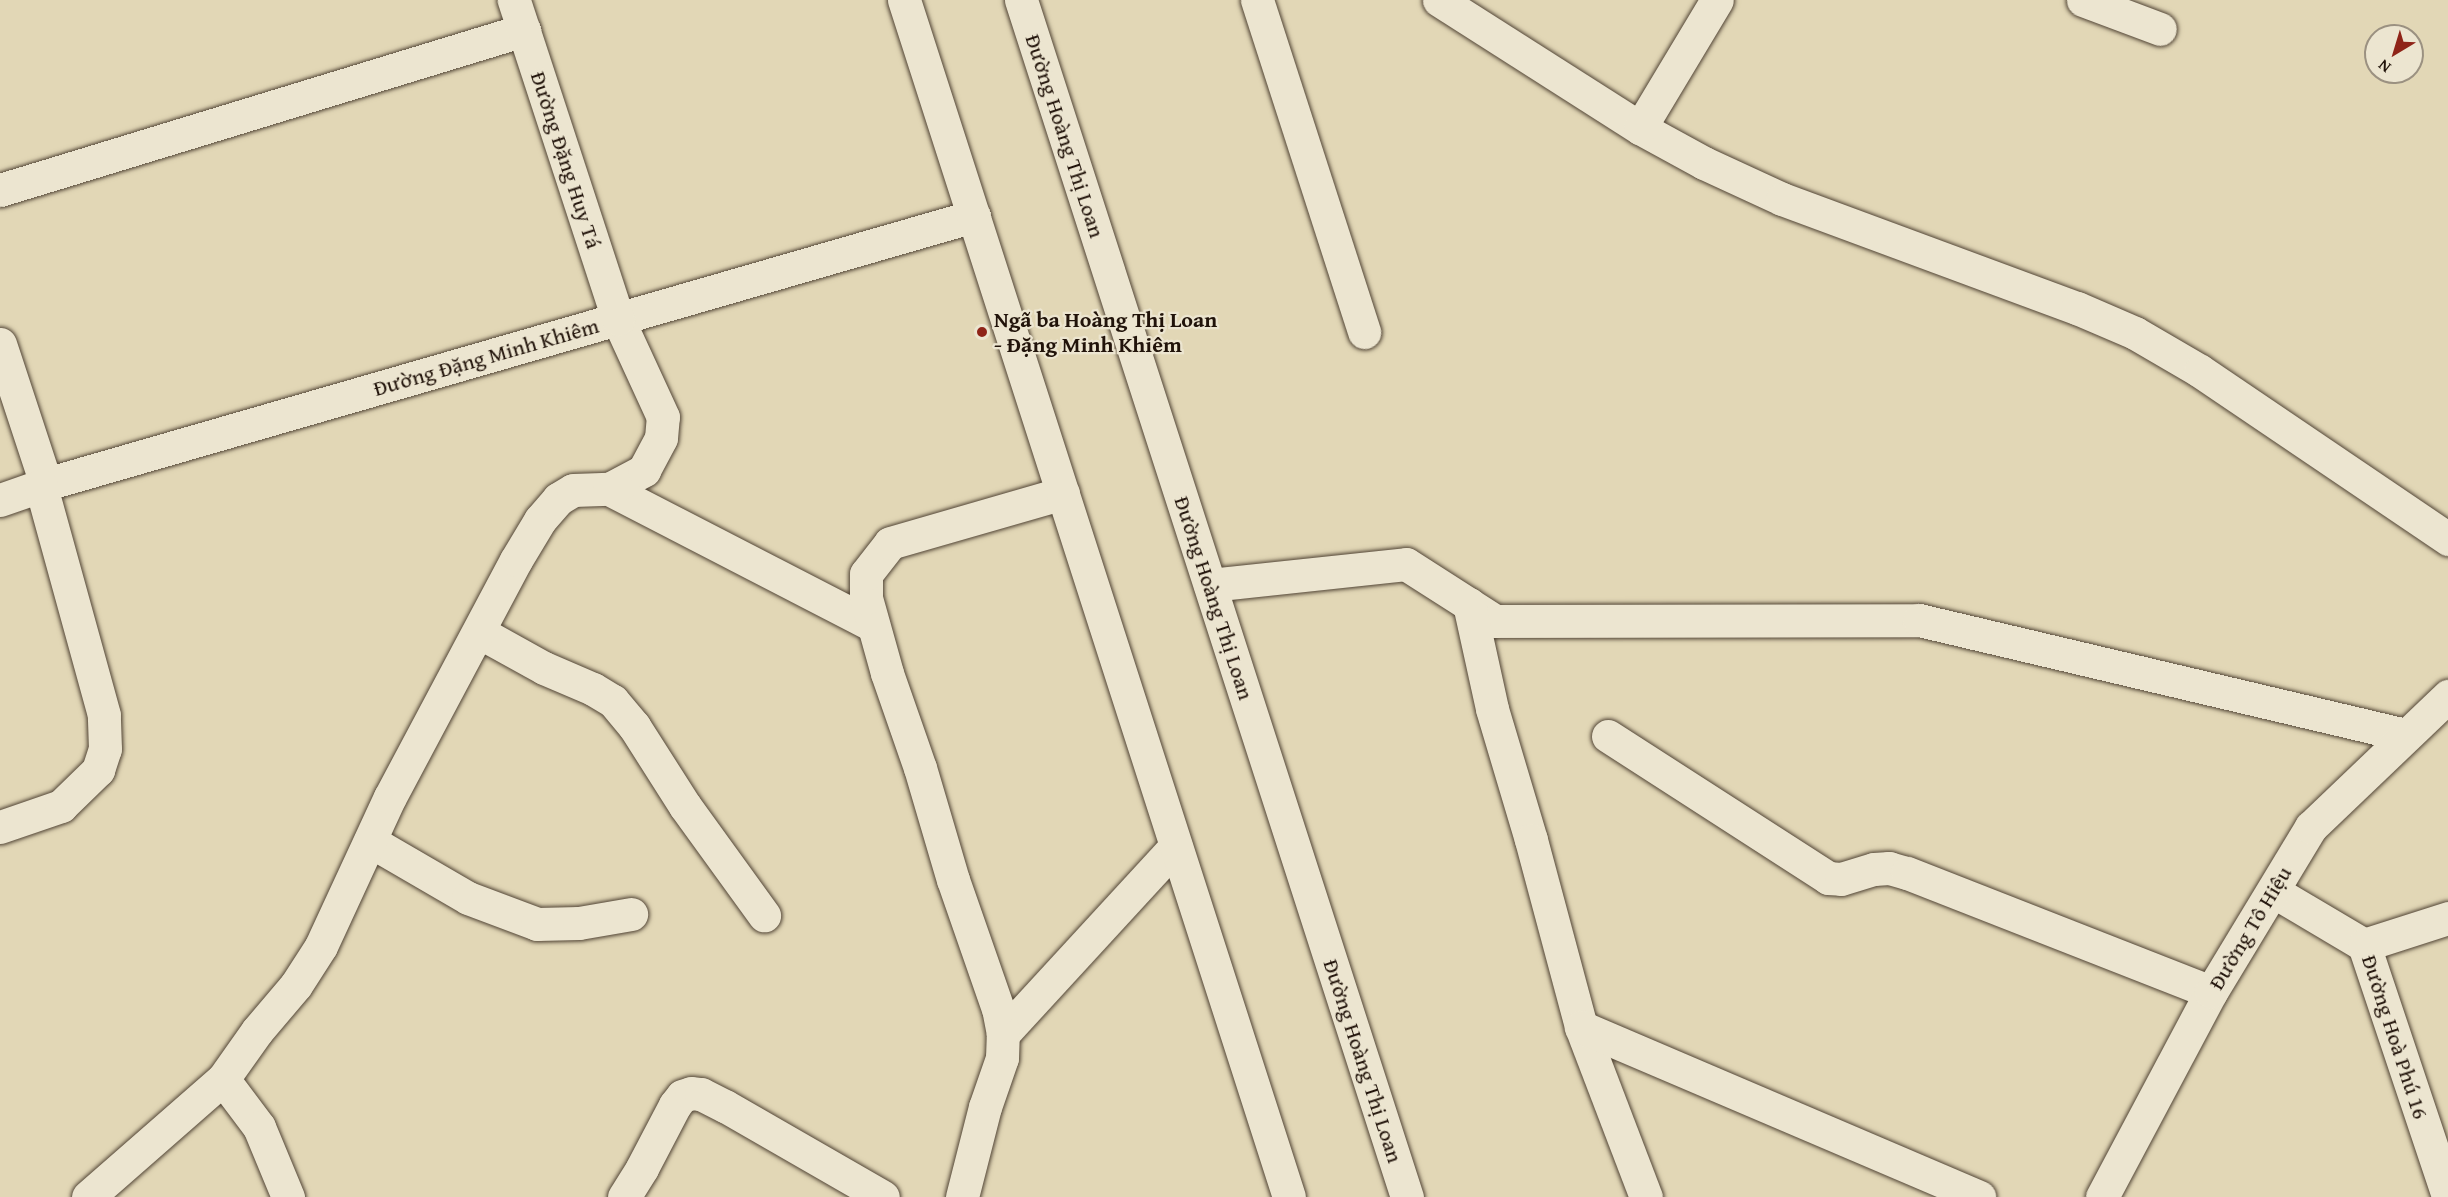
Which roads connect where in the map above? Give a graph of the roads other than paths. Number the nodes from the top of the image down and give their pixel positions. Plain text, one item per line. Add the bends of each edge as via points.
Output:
1 (904, 0) edge
2 (1021, 0) edge
3 (1257, 0) edge
4 (1439, 0) edge
5 (1717, 0) edge
6 (2082, 0) edge
7 (519, 15) edge
8 (2160, 29) dead end
9 (1640, 128) junction
10 (0, 189) edge
11 (974, 216) junction
12 (618, 319) junction
13 (1364, 332) dead end
14 (0, 344) edge
15 (44, 485) junction
16 (609, 489) junction
17 (1063, 493) junction
18 (0, 500) edge
19 (2448, 539) edge
20 (1210, 585) junction
21 (1469, 604) junction
22 (873, 625) junction
23 (479, 632) junction
24 (2448, 696) edge
25 (2405, 735) junction
26 (1608, 736) dead end
27 (0, 826) edge
28 (370, 841) junction
29 (1176, 846) junction
30 (2273, 891) junction
31 (631, 914) dead end
32 (764, 915) dead end
33 (2448, 918) edge
34 (2364, 945) junction
35 (2211, 992) junction
36 (1581, 1027) junction
37 (1003, 1034) junction
38 (223, 1079) junction
39 (2448, 1196) edge
40 (88, 1197) edge
41 (288, 1197) edge
42 (624, 1197) edge
43 (883, 1197) edge
44 (962, 1197) edge
45 (1289, 1197) edge
46 (1407, 1197) edge
47 (1646, 1197) edge
48 (1979, 1197) edge
49 (2102, 1197) edge

1 - 11 street
2 - 20 street, Đường Hoàng Thị Loan
3 - 13 street
4 - 9 street
5 - 9 street
6 - 8 street
7 - 10 street
7 - 12 street, Đường Đặng Huy Tá
9 - 19 street via 1704,164 1782,199 2078,308 2135,333 2200,371
11 - 12 street, Đường Đặng Minh Khiêm
11 - 17 street
12 - 15 street, Đường Đặng Minh Khiêm
12 - 16 street, Đường Đặng Huy Tá via 663,417 662,438 644,470
14 - 15 street
15 - 18 street, Đường Đặng Minh Khiêm
15 - 27 street via 104,715 105,749 98,770 61,806
16 - 22 street
16 - 23 street via 573,490 558,499 516,560
17 - 22 street via 890,543 866,574 866,598
17 - 29 street
20 - 21 street via 1406,564
20 - 46 street, Đường Hoàng Thị Loan
21 - 25 street via 1495,621 1919,620
21 - 36 street via 1492,709
22 - 37 street
23 - 28 street
23 - 32 street via 613,702
24 - 25 street, Đường Tô Hiệu
25 - 30 street, Đường Tô Hiệu via 2312,827
26 - 35 street via 1828,878 1889,868 1907,873
28 - 31 street via 468,898 537,924 579,923
28 - 38 street via 321,946 296,985
29 - 37 street
29 - 45 street
30 - 34 street, Đường Hoà Phú 16
30 - 35 street, Đường Tô Hiệu
33 - 34 street
34 - 39 street, Đường Hoà Phú 16
35 - 49 street, Đường Tô Hiệu
36 - 47 street
36 - 48 street
37 - 44 street via 1002,1058
38 - 40 street
38 - 41 street via 259,1127
42 - 43 street via 675,1105 691,1093 726,1106

